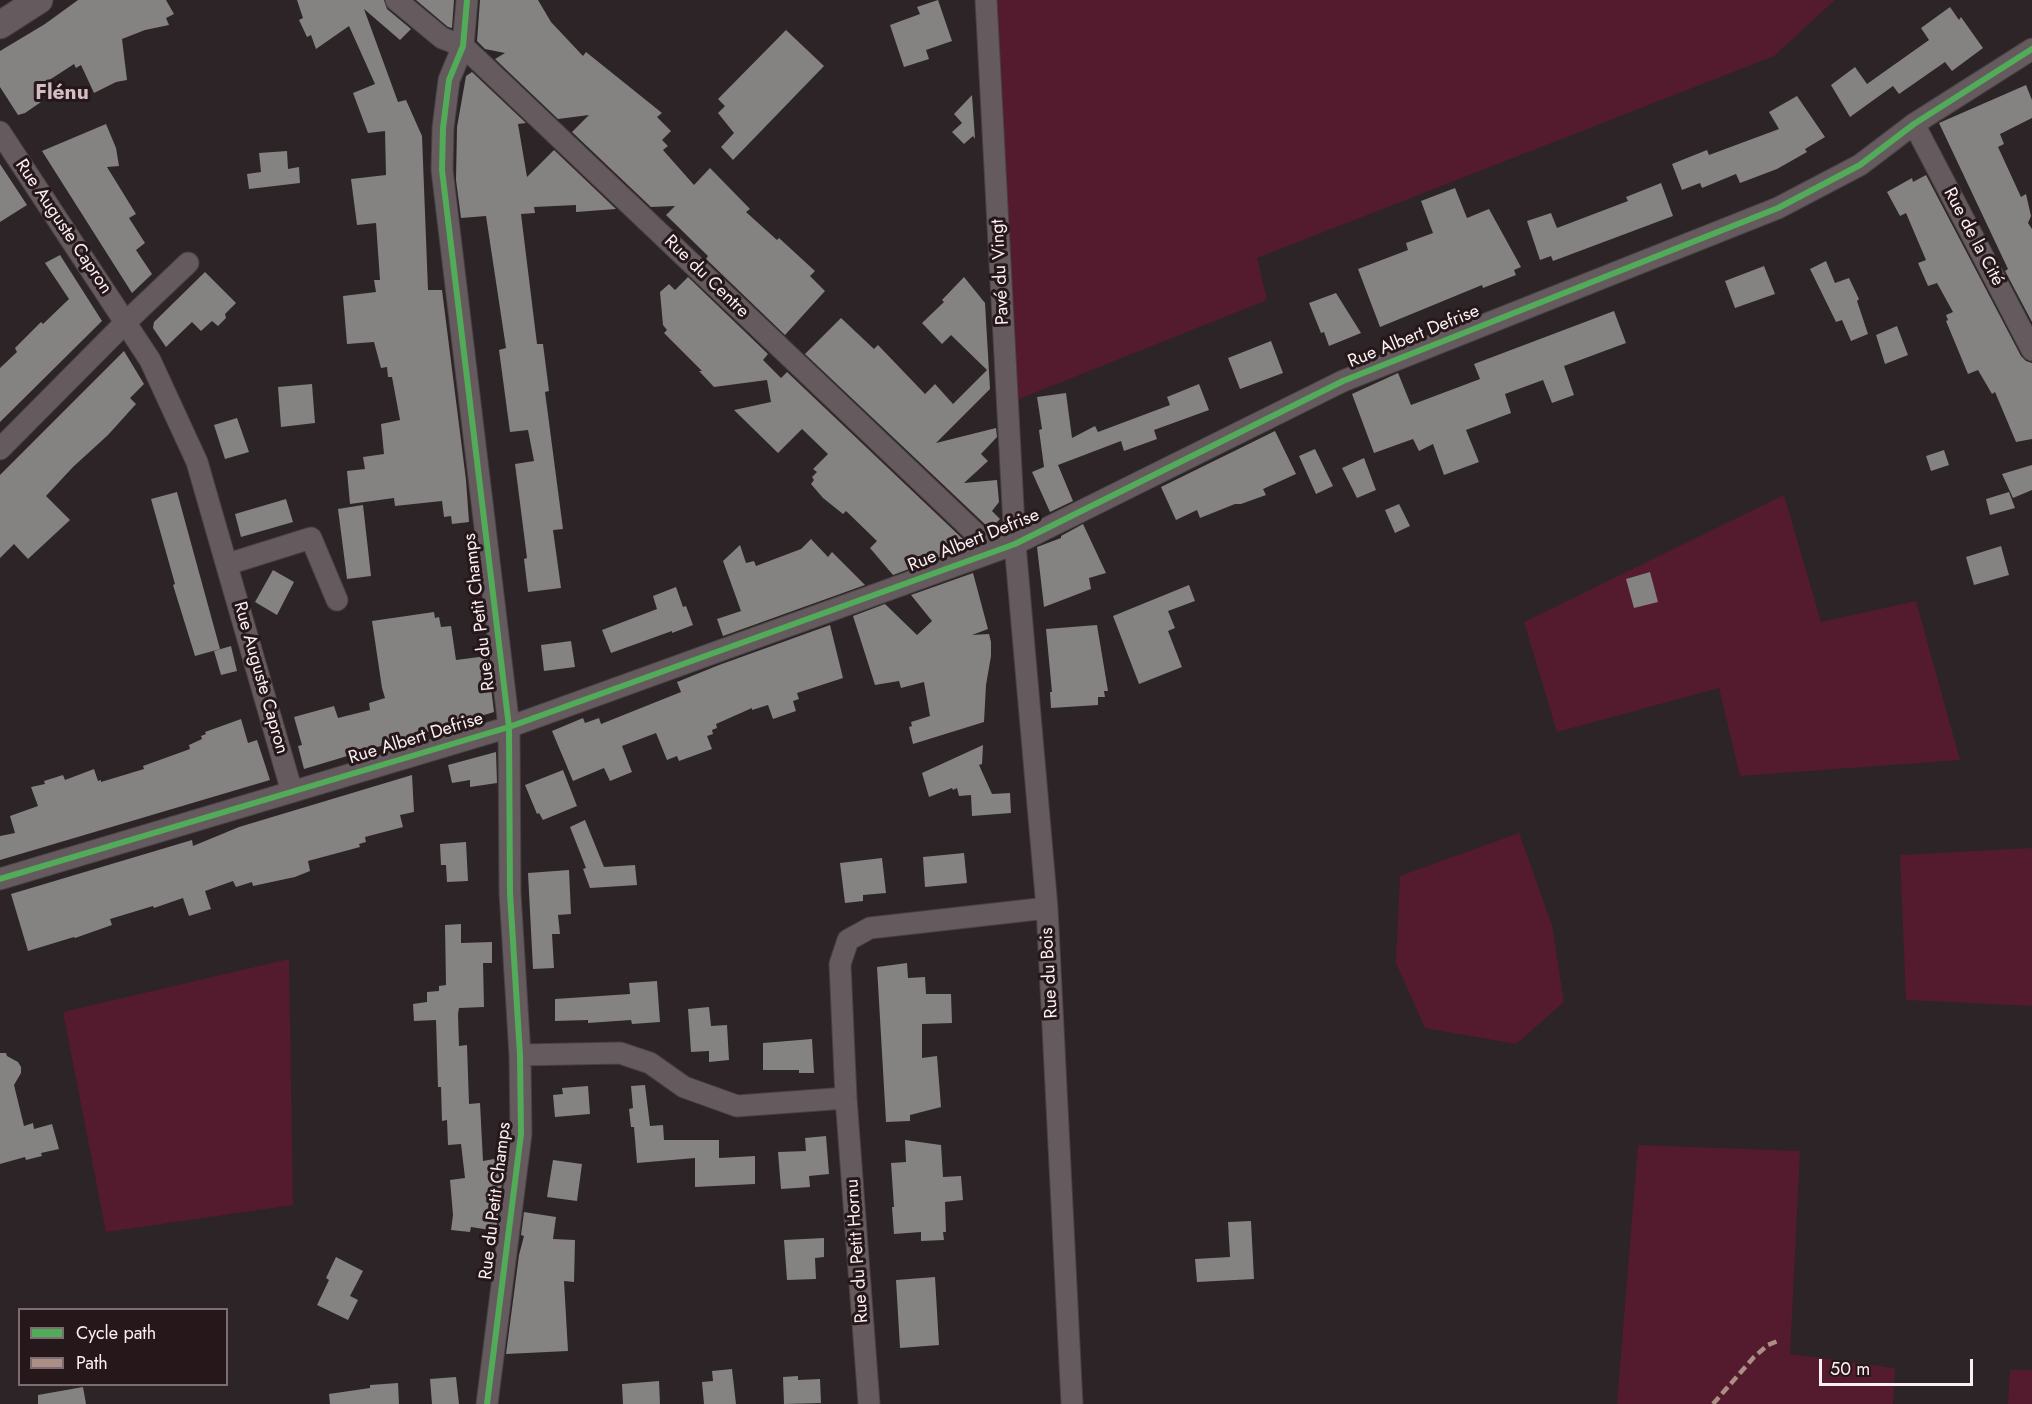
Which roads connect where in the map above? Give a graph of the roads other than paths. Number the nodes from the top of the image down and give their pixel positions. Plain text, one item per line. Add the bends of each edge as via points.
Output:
1 (39, 0) edge
2 (396, 0) edge
3 (467, 0) edge
4 (986, 0) edge
5 (0, 25) edge
6 (463, 46) junction
7 (2032, 49) edge
8 (1914, 124) junction
9 (0, 132) edge
10 (188, 263) dead end
11 (126, 322) junction
12 (2032, 350) edge
13 (0, 449) edge
14 (1015, 544) junction
15 (228, 564) junction
16 (338, 600) dead end
17 (509, 727) junction
18 (292, 792) junction
19 (0, 879) edge
20 (1047, 908) junction
21 (520, 1055) junction
22 (846, 1098) junction
23 (1072, 1403) edge
24 (487, 1404) edge
25 (869, 1404) edge

1 - 5 street
2 - 6 street, Rue du Centre via 442,38
3 - 6 street, Rue du Petit Champs
4 - 14 street, Pavé du Vingt
6 - 14 street, Rue du Centre via 989,546
6 - 17 street, Rue du Petit Champs via 449,80 442,170
7 - 8 street, Rue Albert Defrise
8 - 12 street, Rue de la Cité
8 - 14 street, Rue Albert Defrise via 1860,165 1778,208 1343,381
9 - 11 street, Rue Auguste Capron
10 - 11 street
11 - 13 street
11 - 15 street, Rue Auguste Capron via 150,360 197,462
14 - 17 street, Rue Albert Defrise
14 - 20 street, Rue du Bois
15 - 16 street via 311,538
15 - 18 street, Rue Auguste Capron
17 - 18 street, Rue Albert Defrise
17 - 21 street, Rue du Petit Champs via 510,893
18 - 19 street, Rue Albert Defrise
20 - 22 street, Rue du Petit Hornu via 870,928 848,940 840,964
20 - 23 street, Rue du Bois
21 - 22 street via 620,1053 650,1063 684,1087 737,1106
21 - 24 street, Rue du Petit Champs via 521,1134
22 - 25 street, Rue du Petit Hornu

